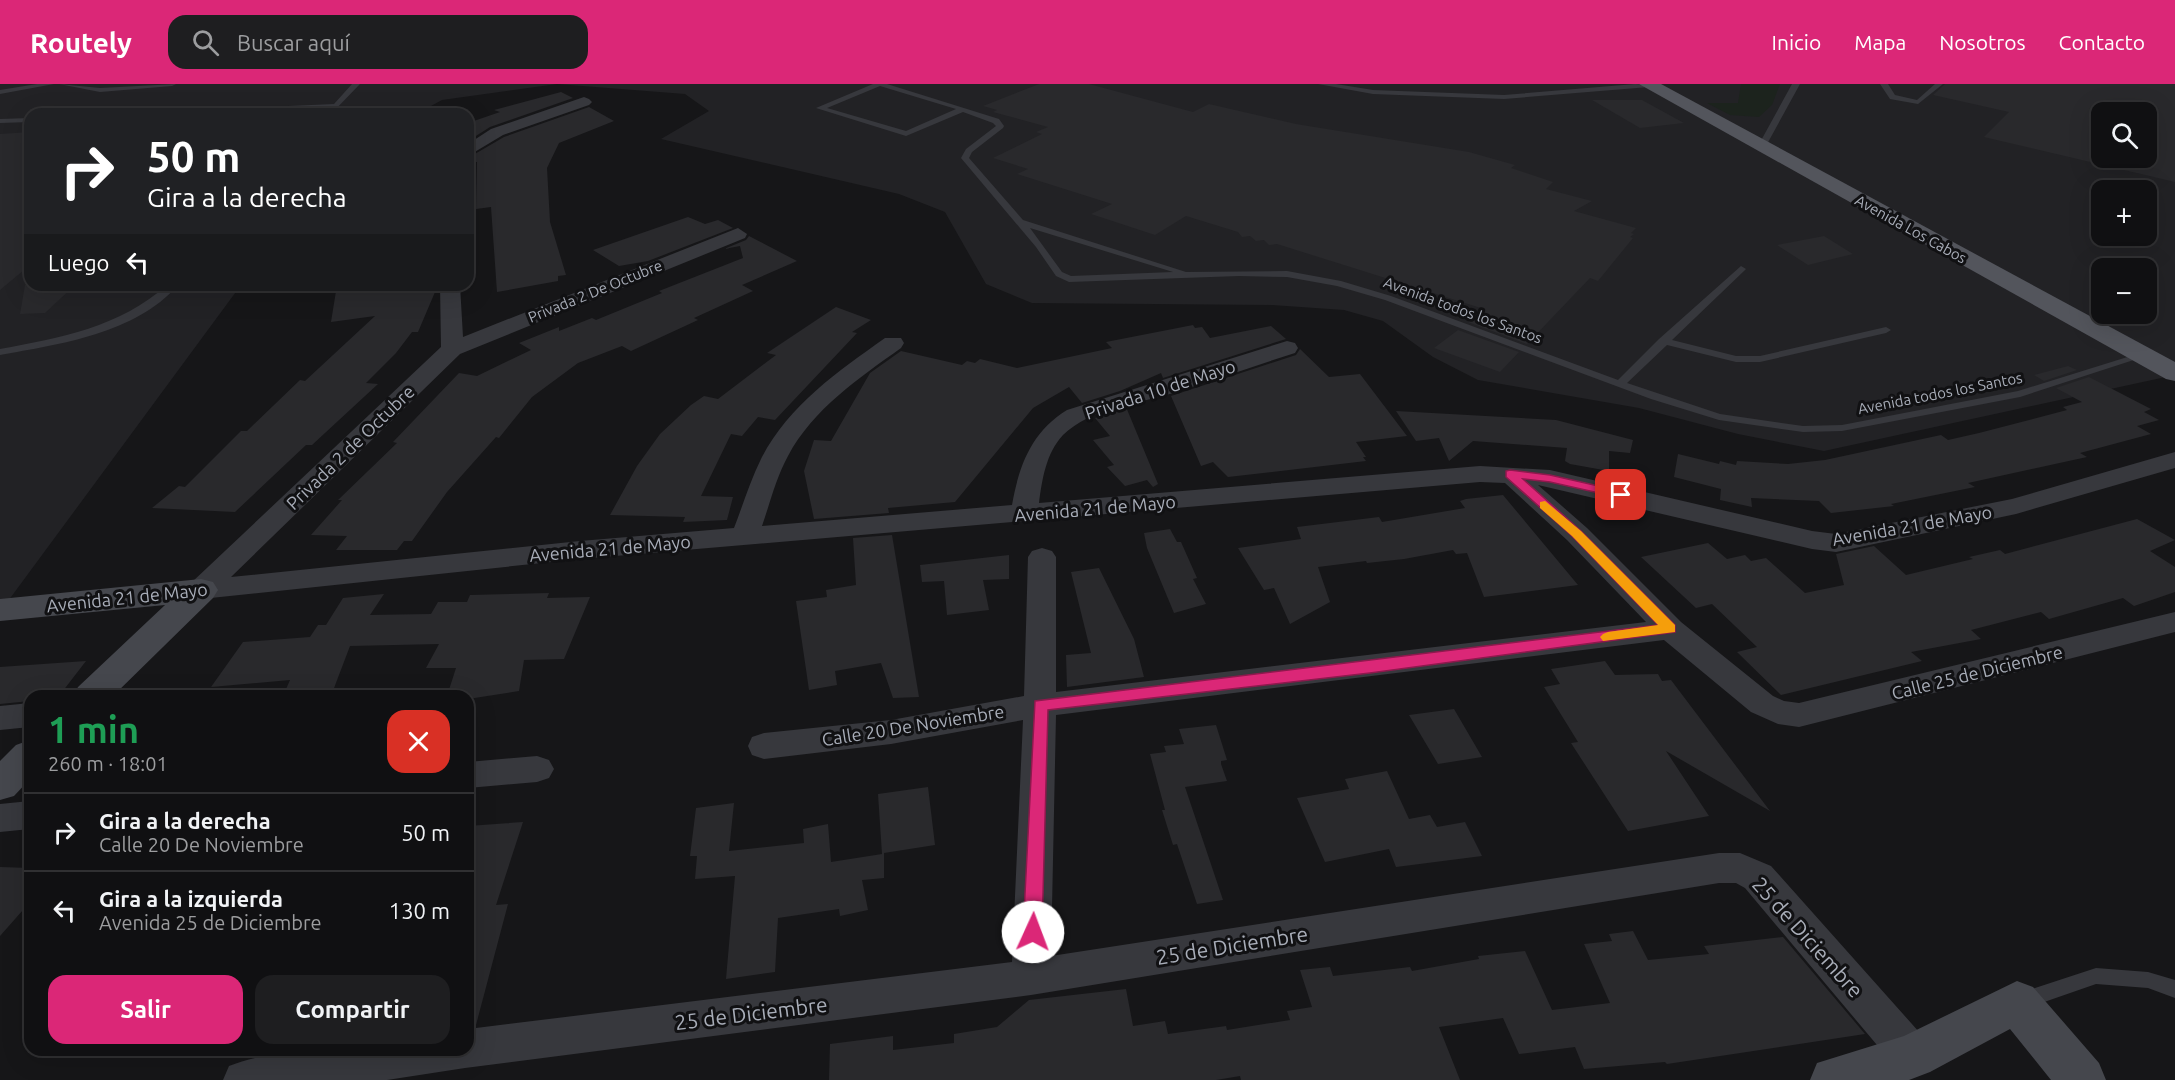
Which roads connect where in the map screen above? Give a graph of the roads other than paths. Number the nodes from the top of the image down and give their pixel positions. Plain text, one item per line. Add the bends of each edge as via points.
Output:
1 (50, 84) edge
2 (63, 84) edge
3 (172, 84) edge
4 (356, 84) edge
5 (880, 84) edge
6 (1322, 84) edge
7 (1648, 84) edge
8 (1796, 84) edge
9 (1884, 84) edge
10 (1939, 84) edge
11 (0, 92) edge
12 (584, 102) dead end
13 (336, 106) joint
14 (284, 108) edge
15 (963, 109) junction
16 (24, 120) edge
17 (0, 121) edge
18 (1762, 146) junction
19 (474, 147) edge
20 (1020, 222) junction
21 (738, 234) dead end
22 (1741, 268) dead end
23 (1193, 275) junction
24 (167, 291) edge
25 (450, 291) edge
26 (1886, 330) dead end
27 (1663, 341) junction
28 (893, 343) dead end
29 (1287, 348) dead end
30 (452, 349) junction
31 (0, 352) edge
32 (2141, 356) junction
33 (2175, 373) edge
34 (1620, 384) junction
35 (2175, 460) edge
36 (1510, 474) junction
37 (1024, 514) junction
38 (745, 536) junction
39 (1041, 557) dead end
40 (201, 590) junction
41 (0, 610) edge
42 (2175, 622) edge
43 (1670, 629) junction
44 (97, 690) edge
45 (1040, 705) junction
46 (24, 716) edge
47 (0, 718) edge
48 (764, 746) dead end
49 (24, 761) edge
50 (537, 769) dead end
51 (474, 774) edge
52 (0, 785) edge
53 (24, 816) edge
54 (0, 818) edge
55 (1031, 977) junction
56 (2175, 989) edge
57 (2017, 1002) junction
58 (474, 1048) edge
59 (417, 1056) edge
60 (1913, 1056) junction
61 (244, 1080) edge
62 (1834, 1080) edge
63 (2082, 1080) edge

1 - 11 lane
2 - 3 lane via 100,90
4 - 13 lane
5 - 15 lane
5 - 15 lane via 820,108 906,134
6 - 7 lane via 1373,92 1504,97
7 - 18 main road, Avenida Los Cabos
8 - 18 lane
9 - 10 lane via 1893,97 1918,102
12 - 19 street via 497,132
13 - 14 lane
15 - 20 lane, Avenida todos los Santos via 1000,126 965,158
16 - 17 lane
18 - 32 main road, Avenida Los Cabos
20 - 23 lane
20 - 23 lane, Avenida todos los Santos via 1059,274 1069,279
21 - 30 street, Privada 2 De Octubre
22 - 27 lane
23 - 34 lane, Avenida todos los Santos via 1287,274 1338,283
24 - 31 lane via 117,322 56,342
25 - 30 street
26 - 27 lane via 1760,359 1736,359
27 - 34 lane
28 - 38 street via 820,398 798,423 774,457
29 - 37 street, Privada 10 de Mayo via 1070,418 1041,448 1029,482
30 - 40 street, Privada 2 de Octubre
32 - 33 main road, Avenida Los Cabos
32 - 34 lane, Avenida todos los Santos via 2020,394 1842,428 1803,429 1719,417
35 - 36 street, Avenida 21 de Mayo via 2016,506 1836,543 1550,478
36 - 37 street, Avenida 21 de Mayo
36 - 43 street via 1577,534
37 - 38 street, Avenida 21 de Mayo
38 - 40 street, Avenida 21 de Mayo
39 - 45 street
40 - 41 street, Avenida 21 de Mayo
40 - 44 street
42 - 43 street, Calle 25 de Diciembre via 1799,715 1778,712 1762,704
43 - 45 street, Calle 20 De Noviembre
45 - 48 street, Calle 20 De Noviembre via 891,732
45 - 55 street
46 - 47 street
49 - 52 street
50 - 51 street
53 - 54 street
55 - 58 street, 25 de Diciembre
55 - 60 street, 25 de Diciembre via 1719,868 1740,868 1758,877
56 - 57 lane via 2148,980 2096,976
57 - 60 street
57 - 63 street
59 - 61 street
60 - 62 street

